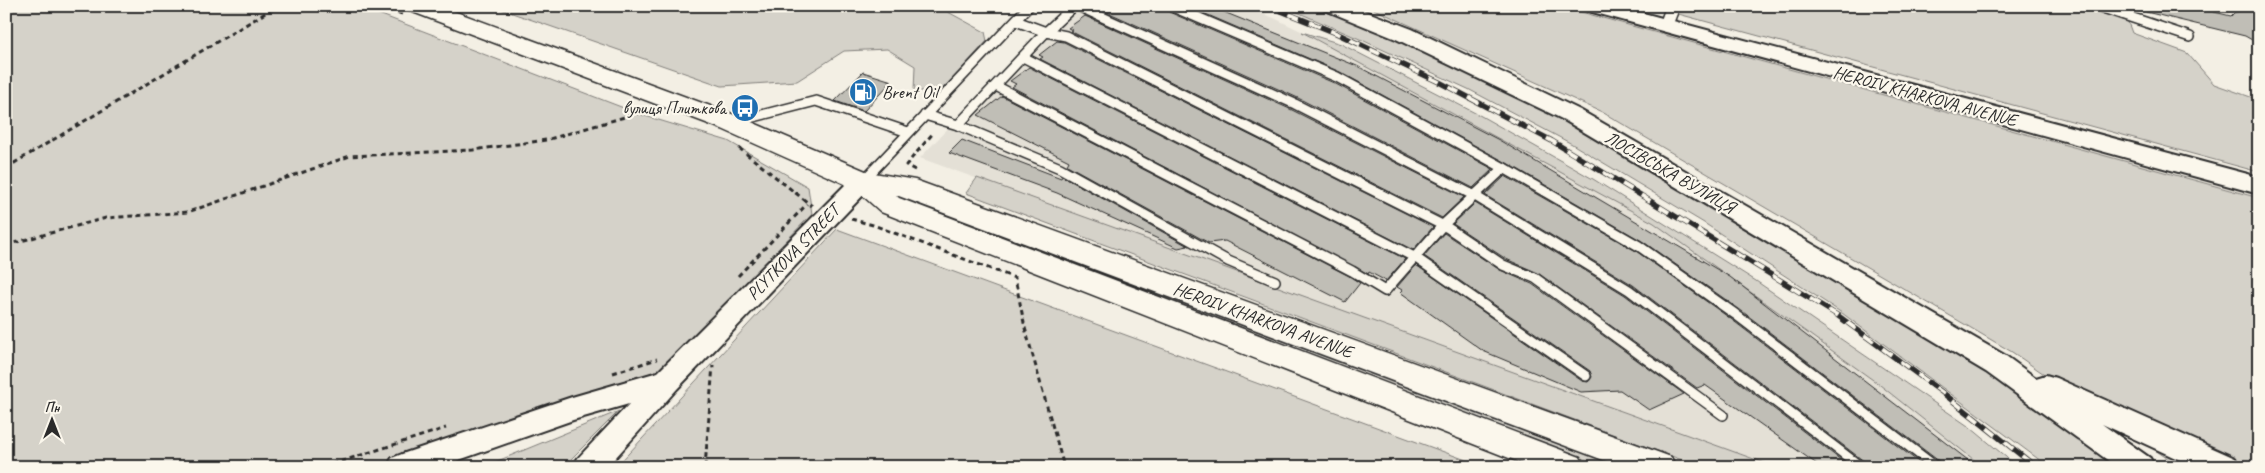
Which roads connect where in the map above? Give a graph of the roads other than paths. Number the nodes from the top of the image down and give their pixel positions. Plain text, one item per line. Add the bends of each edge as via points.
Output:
1 (418, 6) edge
2 (1029, 6) edge
3 (1074, 6) edge
4 (1078, 6) edge
5 (1171, 6) edge
6 (1332, 6) edge
7 (1592, 6) edge
8 (2096, 6) edge
9 (1669, 16) edge
10 (1016, 21) junction
11 (1046, 32) junction
12 (2190, 38) dead end
13 (1023, 57) junction
14 (996, 86) junction
15 (924, 115) junction
16 (731, 123) junction
17 (958, 125) junction
18 (908, 132) junction
19 (1504, 168) junction
20 (863, 180) junction
21 (2259, 186) edge
22 (1475, 196) junction
23 (1443, 225) junction
24 (1416, 258) junction
25 (1275, 282) dead end
26 (1996, 364) junction
27 (663, 370) junction
28 (1586, 376) dead end
29 (1723, 415) dead end
30 (402, 467) edge
31 (588, 467) edge
32 (1570, 467) edge
33 (1660, 467) edge
34 (1861, 467) edge
35 (1936, 467) edge
36 (2140, 467) edge
37 (2224, 467) edge

1 - 16 main road, HEROIV KHARKOVA AVENUE
2 - 10 lane, PLYTKOVA STREET
3 - 11 lane
4 - 22 lane via 1295,104
5 - 19 lane via 1337,77
6 - 26 street, ЛОСІВСЬКА ВУЛИЦЯ via 1404,34 1572,115
7 - 9 street, HEROIV KHARKOVA AVENUE
8 - 12 lane
9 - 21 street, HEROIV KHARKOVA AVENUE
10 - 11 lane
10 - 15 lane, PLYTKOVA STREET
11 - 13 lane
11 - 23 lane via 1066,36
13 - 14 lane
13 - 24 lane
14 - 17 lane
14 - 24 lane via 1385,291
15 - 17 lane
15 - 18 lane, PLYTKOVA STREET
16 - 18 lane via 816,101
16 - 20 main road, HEROIV KHARKOVA AVENUE
17 - 25 lane via 1060,168 1228,261
18 - 20 lane, PLYTKOVA STREET
19 - 22 lane
19 - 35 lane via 1639,246 1735,314
20 - 27 street, PLYTKOVA STREET
20 - 32 main road, HEROIV KHARKOVA AVENUE via 890,205
20 - 33 main road, HEROIV KHARKOVA AVENUE via 906,187
22 - 23 lane
22 - 34 lane via 1629,290
23 - 24 lane
23 - 29 lane via 1503,265 1535,278
24 - 28 lane
26 - 36 street
26 - 37 street
27 - 30 street via 572,409
27 - 31 street, PLYTKOVA STREET

